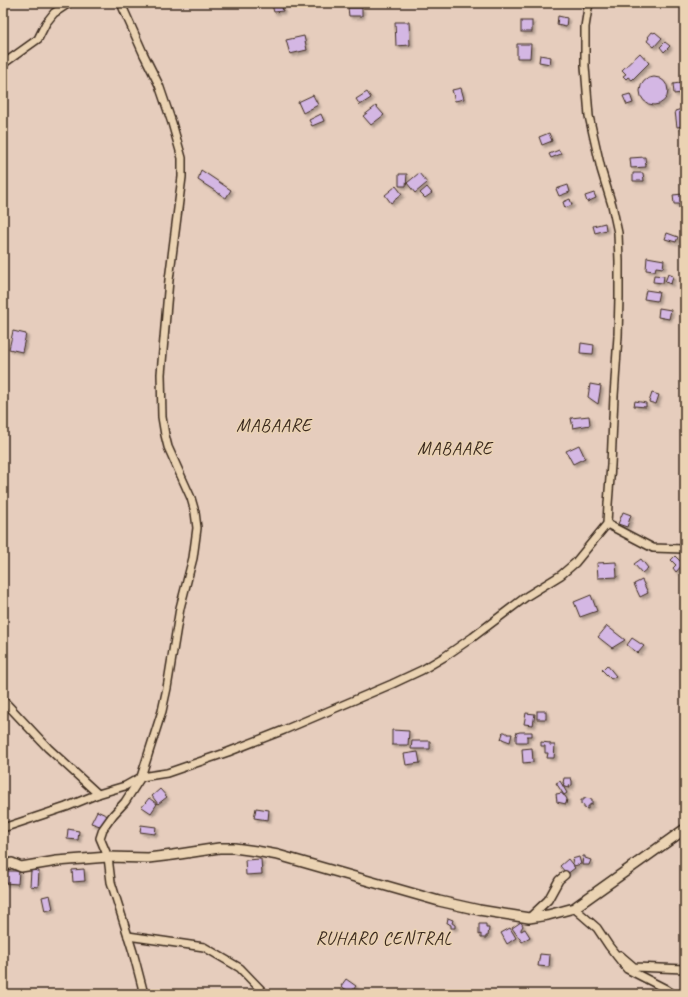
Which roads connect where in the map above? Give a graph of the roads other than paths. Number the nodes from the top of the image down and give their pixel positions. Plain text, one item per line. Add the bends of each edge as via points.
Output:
1 (69, 3) edge
2 (122, 3) edge
3 (590, 3) edge
4 (3, 64) edge
5 (607, 524) junction
6 (685, 547) edge
7 (3, 700) edge
8 (141, 777) junction
9 (98, 794) junction
10 (3, 828) edge
11 (685, 829) edge
12 (108, 857) junction
13 (3, 866) edge
14 (565, 875) dead end
15 (574, 908) junction
16 (529, 918) junction
17 (128, 936) junction
18 (609, 946) junction
19 (685, 969) edge
20 (144, 994) edge
21 (265, 994) edge
22 (673, 994) edge

1 - 4 street via 54,13 38,39
2 - 8 street via 159,85 182,158 161,374 162,416 168,447 191,498 197,528 162,710
3 - 5 street via 585,27 589,116 618,233 619,261 618,336
5 - 6 street via 653,548
5 - 8 street via 575,563 561,575 527,596 473,638 422,670 228,752 167,773
7 - 9 street via 48,748
8 - 9 street via 126,786
8 - 12 street via 103,829 100,838
9 - 10 street
11 - 15 street
12 - 13 street via 20,867 12,863
12 - 16 street via 148,858 219,848 256,851 440,901
12 - 17 street via 111,882
14 - 16 street via 548,900
15 - 16 street
15 - 18 street via 597,928
17 - 20 street
17 - 21 street via 204,947 240,968
18 - 19 street via 634,967
18 - 22 street via 627,969

